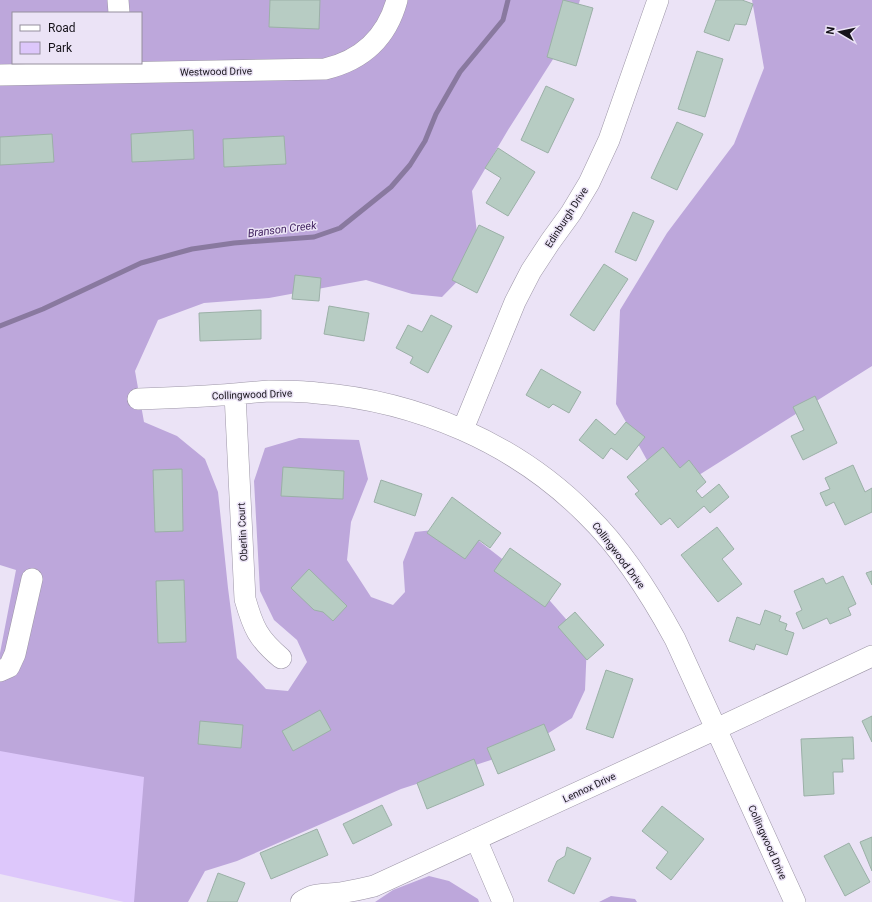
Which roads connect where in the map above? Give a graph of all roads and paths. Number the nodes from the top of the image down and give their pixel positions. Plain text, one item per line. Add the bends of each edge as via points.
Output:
1 (118, 0) edge
2 (397, 0) edge
3 (658, 0) edge
4 (119, 12) edge
5 (119, 68) edge
6 (0, 75) edge
7 (235, 394) junction
8 (138, 399) dead end
9 (462, 429) junction
10 (32, 579) dead end
11 (872, 656) edge
12 (281, 658) dead end
13 (0, 671) edge
14 (716, 729) junction
15 (476, 839) junction
16 (301, 902) edge
17 (504, 902) edge
18 (795, 902) edge

1 - 4 street
2 - 5 street, Westwood Drive via 389,22 376,41 358,57 337,67
3 - 9 street, Edinburgh Drive via 609,140 589,183 531,271 515,302
5 - 6 street, Westwood Drive
7 - 8 street, Collingwood Drive
7 - 9 street, Collingwood Drive via 270,391 363,399 408,410
7 - 12 street, Oberlin Court via 245,599 257,632
9 - 14 street, Collingwood Drive via 505,451 563,491 612,542 639,579 676,639
10 - 13 street via 15,654 9,667
11 - 14 street, Lennox Drive
14 - 15 street, Lennox Drive
14 - 18 street, Collingwood Drive
15 - 16 street, Lennox Drive via 374,886 318,894
15 - 17 street

